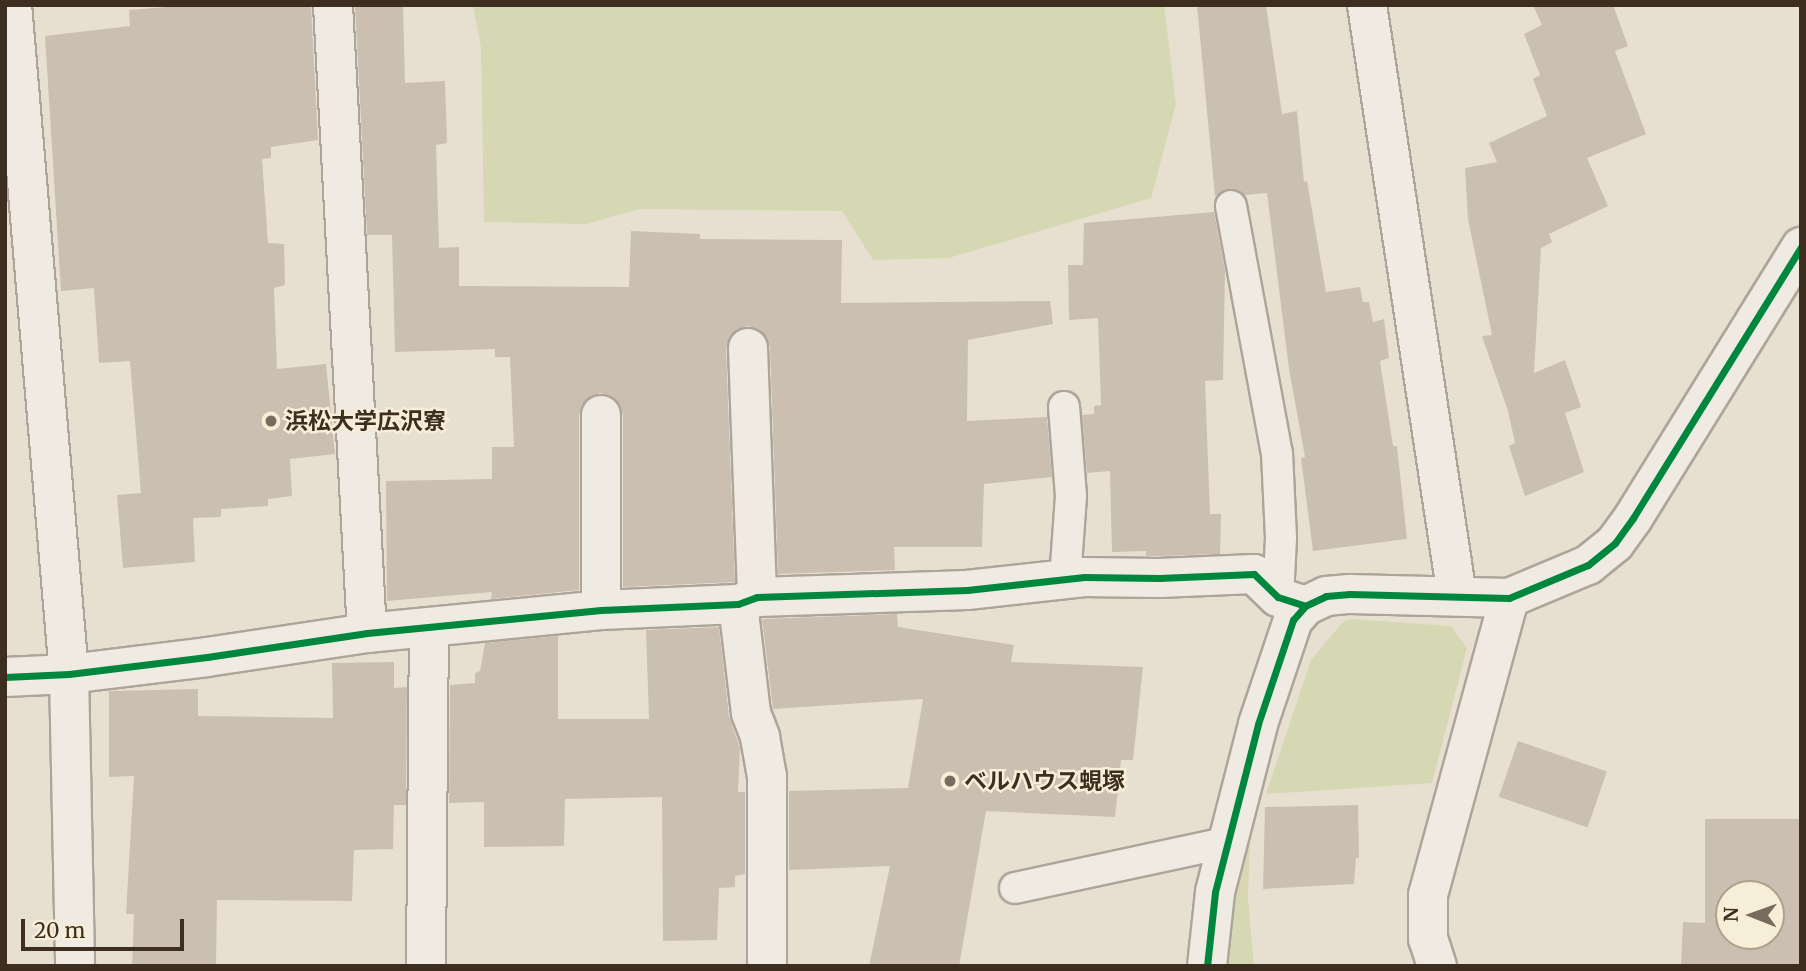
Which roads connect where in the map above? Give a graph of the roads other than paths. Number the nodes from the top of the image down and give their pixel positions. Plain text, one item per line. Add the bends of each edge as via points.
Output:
1 (12, 5) edge
2 (333, 5) edge
3 (1367, 5) edge
4 (1231, 205) dead end
5 (1801, 247) edge
6 (748, 348) dead end
7 (1064, 407) dead end
8 (601, 415) dead end
9 (1065, 580) junction
10 (1457, 596) junction
11 (1509, 598) junction
12 (748, 600) junction
13 (1292, 601) junction
14 (601, 610) junction
15 (429, 629) junction
16 (367, 633) junction
17 (69, 674) junction
18 (5, 677) edge
19 (1229, 842) junction
20 (1015, 888) dead end
21 (75, 966) edge
22 (426, 966) edge
23 (767, 966) edge
24 (1207, 966) edge
25 (1437, 966) edge

1 - 17 street
2 - 16 street
3 - 10 street
4 - 13 lane via 1277,453 1281,538
5 - 11 street via 1615,543 1588,565
6 - 12 street
7 - 9 lane via 1071,496
8 - 14 street
9 - 12 street via 967,590
9 - 13 street via 1254,574
10 - 11 street
10 - 13 street via 1350,594
11 - 25 street via 1428,895 1428,939
12 - 14 street
12 - 23 street via 751,713 767,776
13 - 19 street via 1293,620 1262,711
14 - 15 street
15 - 16 street
15 - 22 street
16 - 17 street
17 - 18 street
17 - 21 street
19 - 20 lane
19 - 24 street via 1216,892

